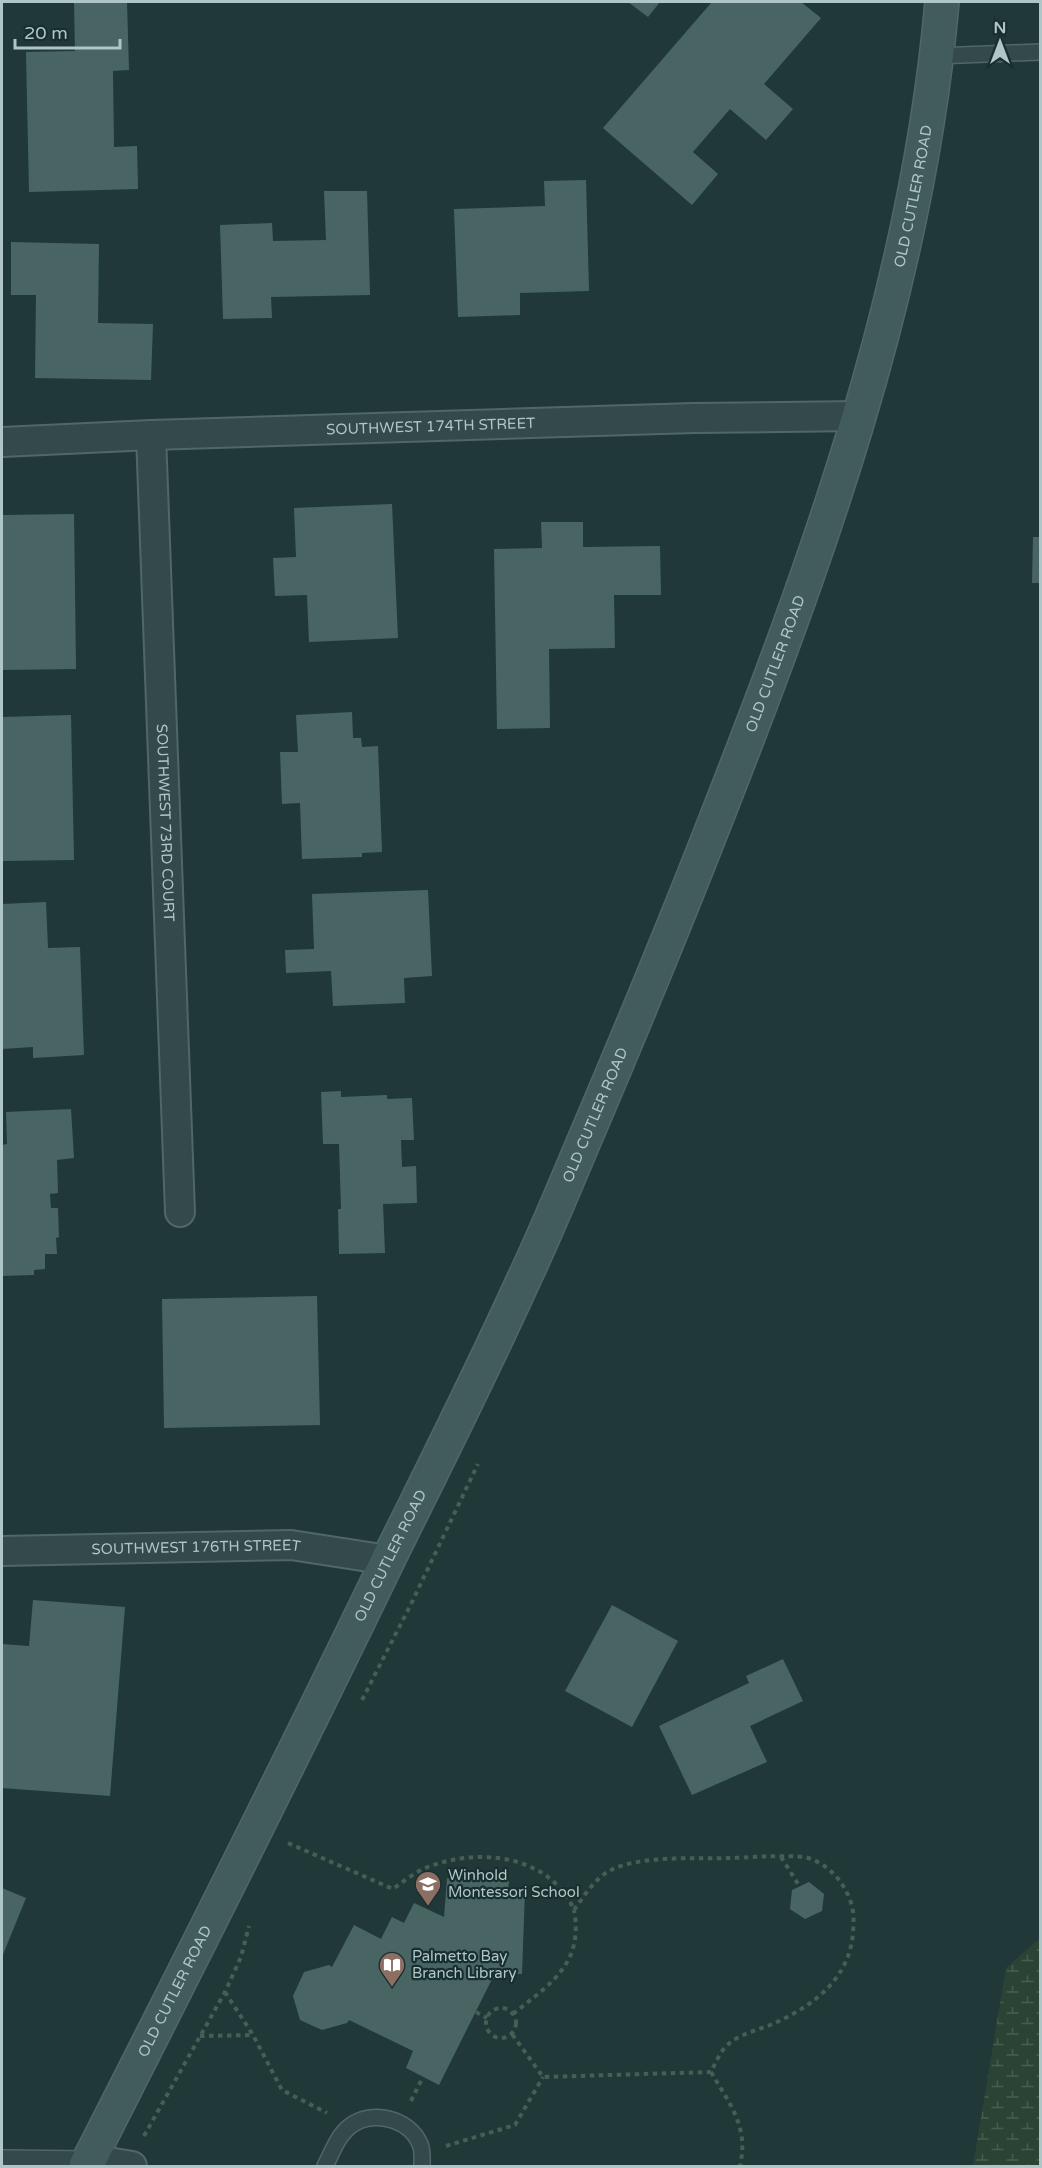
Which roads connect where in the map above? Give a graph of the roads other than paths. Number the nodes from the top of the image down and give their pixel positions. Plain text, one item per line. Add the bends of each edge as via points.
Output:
1 (942, 2) edge
2 (1041, 52) edge
3 (936, 56) junction
4 (859, 416) junction
5 (152, 435) junction
6 (2, 442) edge
7 (180, 1212) dead end
8 (2, 1551) edge
9 (388, 1560) junction
10 (2, 2158) edge
11 (88, 2163) edge
12 (132, 2166) edge
13 (325, 2166) edge
14 (422, 2166) edge

1 - 3 main road, OLD CUTLER ROAD
2 - 3 lane
3 - 4 main road, OLD CUTLER ROAD via 904,239
4 - 5 street, SOUTHWEST 174TH STREET
4 - 9 main road, OLD CUTLER ROAD via 787,631 674,927 526,1275
5 - 6 street, SOUTHWEST 174TH STREET
5 - 7 street, SOUTHWEST 73RD COURT
8 - 9 street, SOUTHWEST 176TH STREET via 291,1545
9 - 11 main road, OLD CUTLER ROAD
10 - 11 lane
11 - 12 street
13 - 14 lane via 349,2127 363,2119 382,2117 401,2123 414,2134 421,2146

